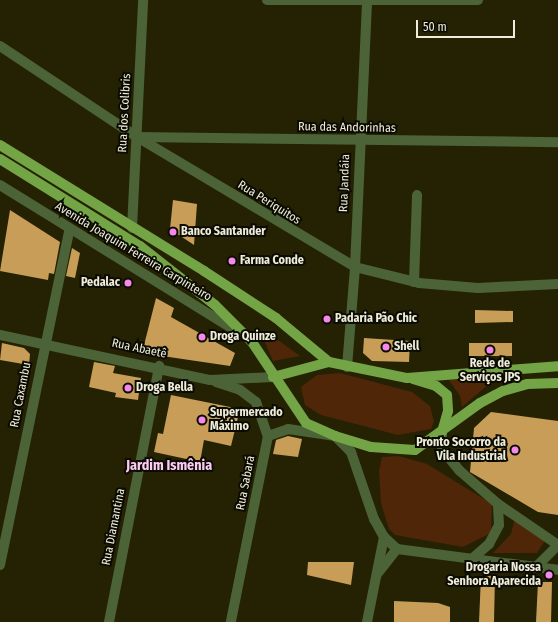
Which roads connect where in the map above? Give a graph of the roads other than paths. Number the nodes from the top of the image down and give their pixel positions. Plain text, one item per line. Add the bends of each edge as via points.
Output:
1 (143, 0) edge
2 (267, 0) edge
3 (478, 0) edge
4 (367, 1) edge
5 (0, 46) edge
6 (137, 137) junction
7 (359, 142) junction
8 (558, 142) edge
9 (0, 145) edge
10 (0, 159) edge
11 (0, 185) edge
12 (417, 195) dead end
13 (132, 228) junction
14 (70, 231) junction
15 (355, 267) junction
16 (414, 282) junction
17 (558, 284) edge
18 (0, 335) edge
19 (252, 342) junction
20 (45, 344) junction
21 (329, 362) junction
22 (158, 366) junction
23 (558, 366) edge
24 (347, 367) junction
25 (273, 377) junction
26 (407, 378) junction
27 (210, 380) junction
28 (558, 382) edge
29 (442, 432) junction
30 (268, 436) junction
31 (335, 436) junction
32 (498, 504) junction
33 (384, 537) junction
34 (558, 545) edge
35 (397, 549) junction
36 (474, 557) junction
37 (0, 565) edge
38 (535, 568) junction
39 (558, 570) edge
40 (377, 574) junction
41 (109, 622) edge
42 (231, 622) edge
43 (367, 622) edge

1 - 6 street, Rua dos Colibris
2 - 4 street
3 - 4 street
4 - 7 street, Rua Jandáia
5 - 6 street, Rua Periquitos
6 - 7 street, Rua das Andorinhas
6 - 13 street, Rua dos Colibris
6 - 15 street, Rua Periquitos
7 - 8 street, Rua das Andorinhas
7 - 15 street, Rua Jandáia
9 - 13 main road
10 - 19 main road via 140,246 215,304
11 - 14 street, Avenida Joaquim Ferreira Carpinteiro
12 - 16 street
13 - 21 main road via 276,318
14 - 19 street, Avenida Joaquim Ferreira Carpinteiro
14 - 20 street, Rua Caxambu
15 - 16 street, Rua Periquitos
15 - 24 street, Rua Jandáia
16 - 17 street, Rua Periquitos via 478,288
18 - 20 street, Rua Abaetê
19 - 25 main road
20 - 22 street, Rua Abaetê
20 - 37 street, Rua Caxambu
21 - 24 main road
21 - 25 main road
22 - 27 street, Rua Abaetê
22 - 41 street, Rua Diamantina
23 - 26 main road
24 - 26 main road
25 - 27 street, Rua Abaetê
25 - 31 main road via 306,423
26 - 29 main road via 436,386 447,395 448,411
27 - 30 street via 240,390 256,402
28 - 29 main road via 527,384 503,391 480,403
29 - 31 main road via 415,450 371,447
29 - 32 street via 442,449 460,471
30 - 31 street via 288,429
30 - 42 street, Rua Sabará
31 - 33 street via 354,459 374,519
32 - 34 street
32 - 36 street via 499,525 489,544
33 - 35 street
33 - 40 street
34 - 38 street
35 - 36 street via 418,554
35 - 40 street
36 - 38 street
38 - 39 street
40 - 43 street

